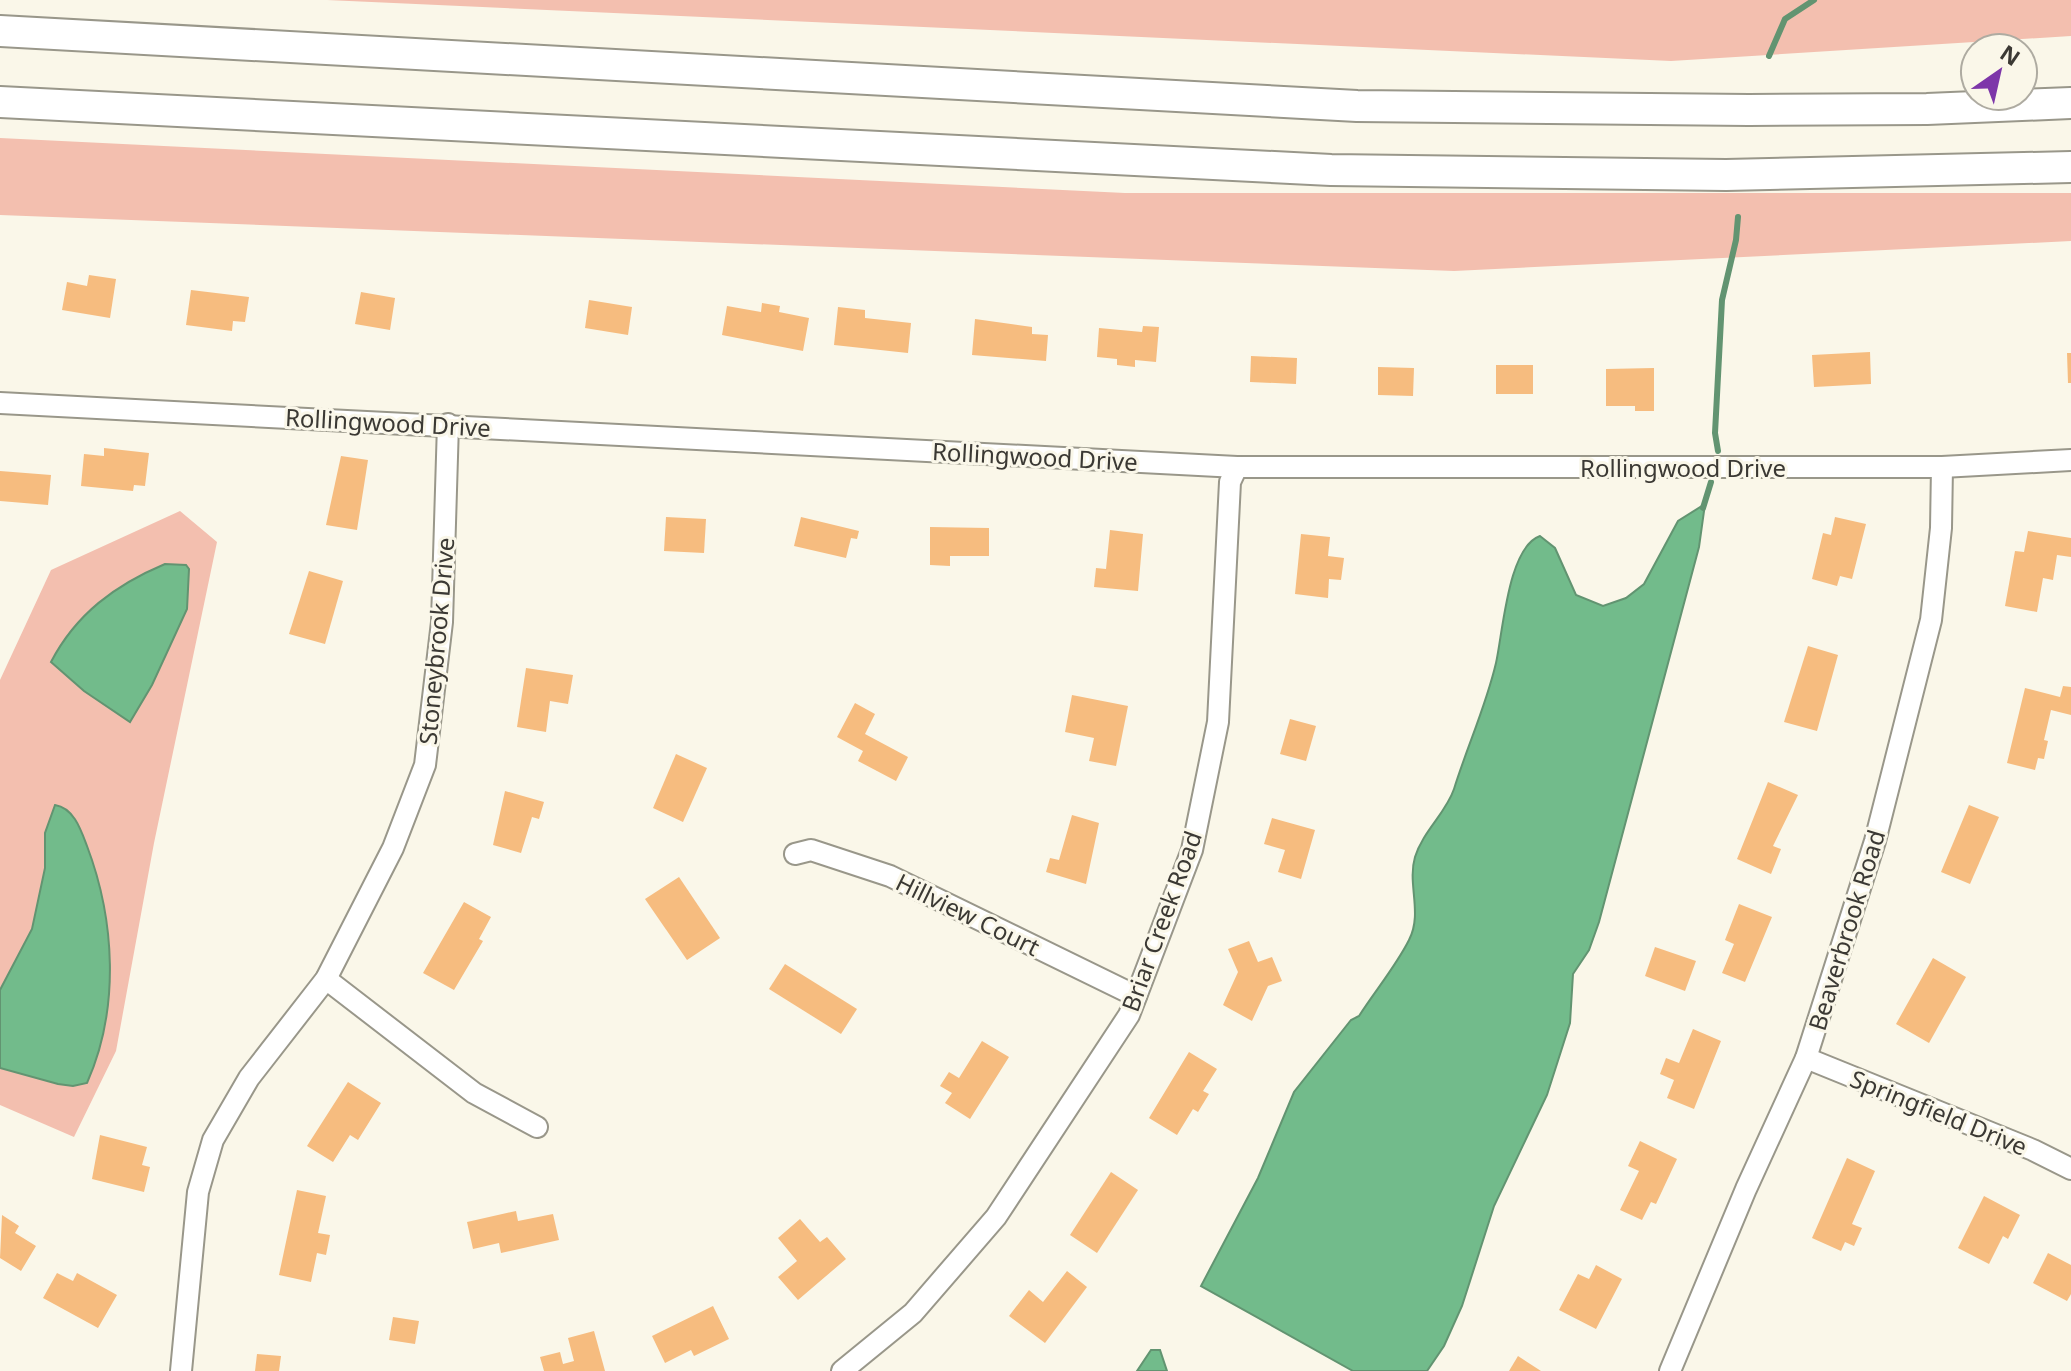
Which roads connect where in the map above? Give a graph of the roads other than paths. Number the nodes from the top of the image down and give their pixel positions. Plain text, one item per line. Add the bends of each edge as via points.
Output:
1 (0, 31) edge
2 (0, 102) edge
3 (2071, 103) edge
4 (2071, 167) edge
5 (0, 403) edge
6 (448, 424) junction
7 (2071, 460) edge
8 (1237, 467) junction
9 (1942, 467) junction
10 (795, 854) dead end
11 (326, 979) junction
12 (1136, 996) junction
13 (1806, 1058) junction
14 (537, 1127) dead end
15 (2071, 1169) edge
16 (181, 1371) edge
17 (842, 1371) edge
18 (1670, 1371) edge

1 - 3 highway via 1357,106 1749,110
2 - 4 highway via 1331,170 1726,175
5 - 6 street, Rollingwood Drive
6 - 8 street, Rollingwood Drive
6 - 11 street, Stoneybrook Drive via 442,622 425,765 393,848
7 - 9 street, Rollingwood Drive
8 - 9 street, Rollingwood Drive
8 - 12 street, Briar Creek Road via 1230,482 1218,722 1192,850
9 - 13 street, Beaverbrook Road via 1931,620 1875,841
10 - 12 street, Hillview Court via 811,850 890,876
11 - 14 street via 474,1093
11 - 16 street, Stoneybrook Drive via 249,1078 213,1140 198,1192
12 - 17 street, Briar Creek Road via 1129,1015 996,1217 913,1313
13 - 15 street, Springfield Drive
13 - 18 street, Beaverbrook Road

